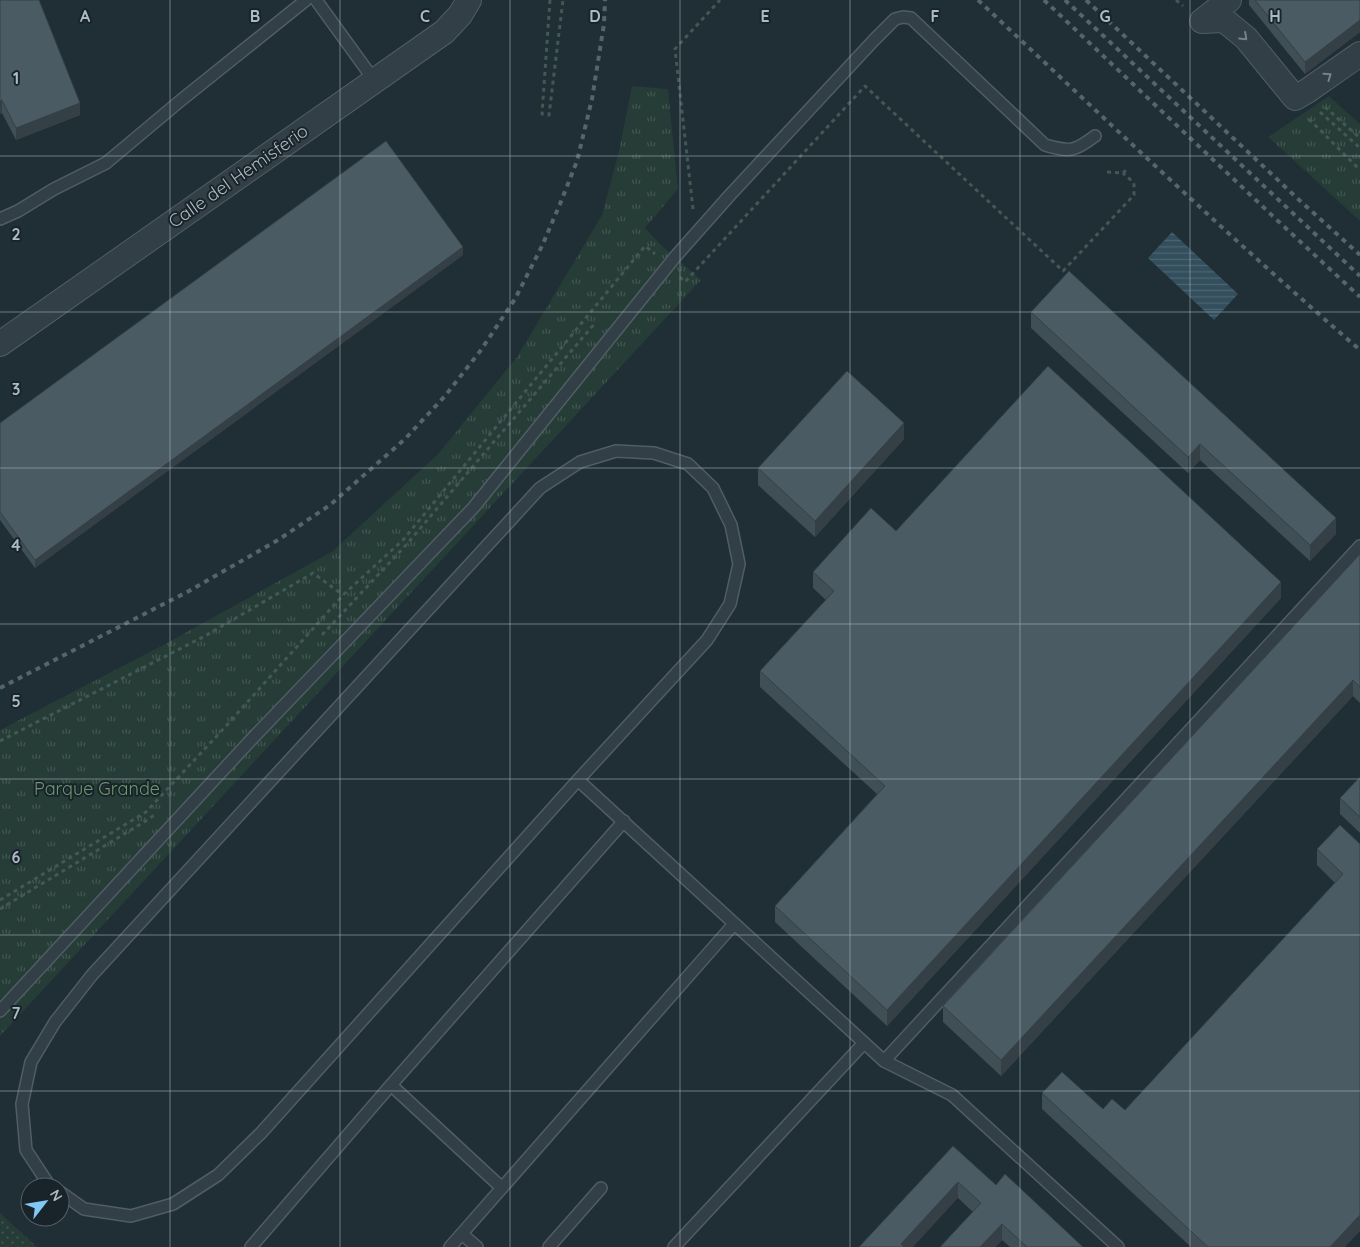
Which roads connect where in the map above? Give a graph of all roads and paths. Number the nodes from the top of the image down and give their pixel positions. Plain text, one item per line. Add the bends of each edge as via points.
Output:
1 (306, 0) edge
2 (316, 0) edge
3 (469, 0) edge
4 (550, 0) edge
5 (564, 0) edge
6 (720, 0) edge
7 (1230, 0) edge
8 (1360, 54) edge
9 (374, 80) junction
10 (1301, 94) junction
11 (1095, 136) dead end
12 (1360, 138) edge
13 (1360, 148) edge
14 (1128, 168) dead end
15 (1360, 170) edge
16 (1107, 172) dead end
17 (1123, 173) junction
18 (693, 209) dead end
19 (0, 218) edge
20 (658, 249) dead end
21 (654, 254) junction
22 (668, 266) junction
23 (597, 321) dead end
24 (0, 344) edge
25 (1360, 546) edge
26 (343, 595) junction
27 (320, 638) dead end
28 (0, 741) edge
29 (578, 780) junction
30 (156, 812) dead end
31 (624, 822) junction
32 (0, 900) edge
33 (0, 909) edge
34 (734, 924) junction
35 (0, 1011) edge
36 (864, 1043) junction
37 (884, 1061) junction
38 (391, 1085) junction
39 (44, 1177) edge
40 (502, 1188) junction
41 (601, 1188) dead end
42 (70, 1199) edge
43 (462, 1234) junction
44 (251, 1247) edge
45 (450, 1247) edge
46 (476, 1247) edge
47 (549, 1247) edge
48 (674, 1247) edge
49 (1118, 1247) edge

1 - 19 lane via 106,163
2 - 9 lane
3 - 9 street, Calle del Hemisferio via 444,32
4 - 5 path via 542,114 549,115
6 - 18 path via 676,49
7 -> 10 street via 1199,24 1224,20
10 -> 8 street
9 - 24 street, Calle del Hemisferio
10 - 12 path
10 - 13 path
10 - 15 path via 1304,114
11 - 22 lane via 1081,147 1069,150 1045,145 911,18 896,18 730,194
14 - 17 path
16 - 17 path
17 - 22 path via 1134,183 1134,196 1064,271 865,86 685,282
20 - 21 path
21 - 22 path
21 - 26 path via 645,246 403,540
22 - 35 lane via 474,507 249,742
23 - 27 path via 406,545
25 - 37 lane
26 - 28 path via 313,573 205,636
26 - 32 path via 228,726 146,812
29 - 31 lane
29 - 39 lane via 707,640 730,604 739,564 731,525 713,488 688,464 654,452 616,451 580,462 540,488 92,975 55,1022 31,1062 22,1104 26,1150
29 - 42 lane via 261,1133 218,1175 173,1204 131,1216 84,1209
30 - 33 path
31 - 34 lane
31 - 38 lane
34 - 36 lane
34 - 40 lane
36 - 37 lane
36 - 48 lane
37 - 49 lane via 952,1095
38 - 40 lane
38 - 44 lane
40 - 43 lane
41 - 47 lane
43 - 45 lane
43 - 46 lane

